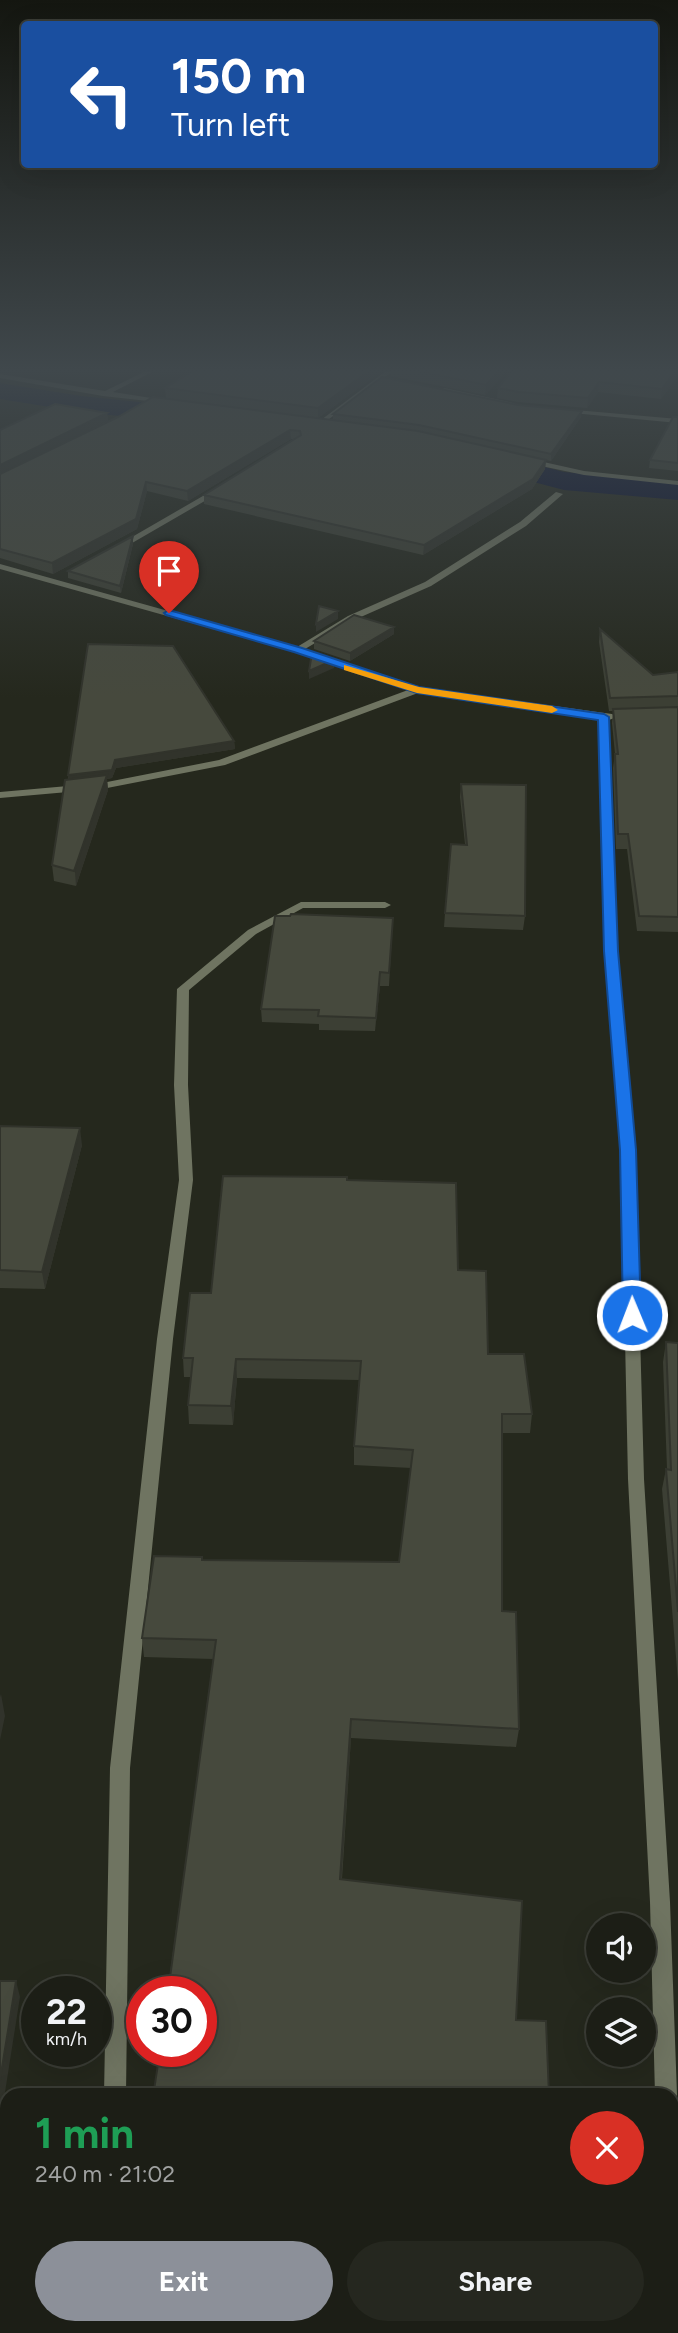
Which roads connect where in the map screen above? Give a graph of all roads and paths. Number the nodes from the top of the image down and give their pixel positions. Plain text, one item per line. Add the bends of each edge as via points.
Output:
1 (649, 480) edge
2 (678, 483) edge
3 (224, 488) edge
4 (559, 495) dead end
5 (111, 552) edge
6 (0, 566) edge
7 (65, 574) edge
8 (53, 580) junction
9 (298, 650) junction
10 (417, 690) junction
11 (628, 716) edge
12 (604, 717) junction
13 (0, 795) edge
14 (385, 905) dead end
15 (115, 2088) edge
16 (666, 2088) edge

1 - 2 street
3 - 5 street
4 - 9 street via 523,524 428,584 351,618
6 - 8 street
7 - 8 street
8 - 9 street
9 - 10 street
10 - 12 street
10 - 13 street via 221,763 102,786
11 - 12 street
12 - 16 street via 611,951 628,1150 636,1479
14 - 15 street via 302,905 252,932 183,989 181,1085 186,1180 164,1339 120,1768

